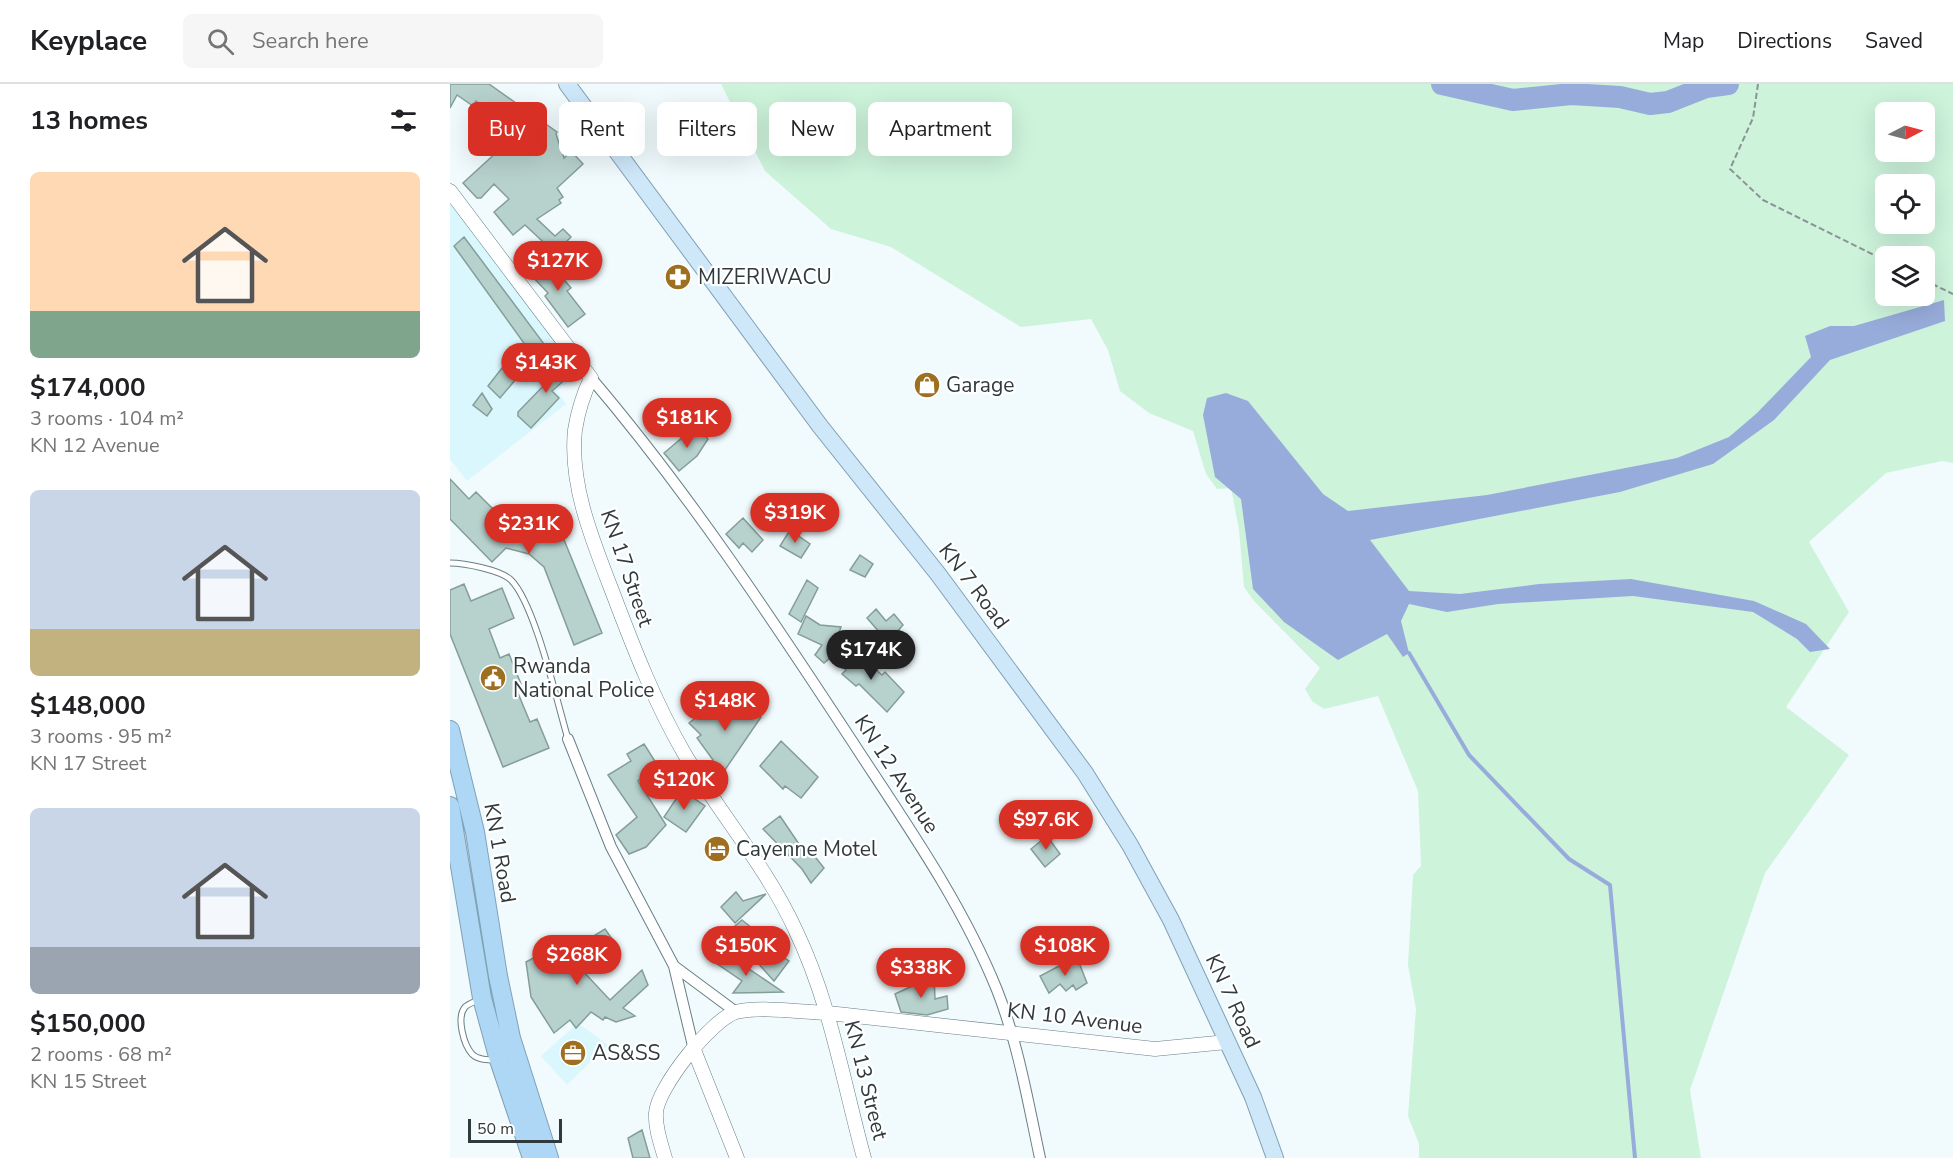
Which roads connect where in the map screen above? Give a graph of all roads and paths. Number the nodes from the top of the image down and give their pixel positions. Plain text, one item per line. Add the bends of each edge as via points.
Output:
1 (567, 84) edge
2 (1758, 84) edge
3 (450, 191) edge
4 (1875, 256) edge
5 (1935, 285) edge
6 (1953, 294) edge
7 (591, 378) junction
8 (450, 563) edge
9 (450, 730) edge
10 (568, 739) joint
11 (450, 806) edge
12 (674, 966) junction
13 (482, 998) junction
14 (736, 1012) junction
15 (828, 1013) junction
16 (1010, 1031) junction
17 (1227, 1042) junction
18 (694, 1050) junction
19 (499, 1060) junction
20 (532, 1158) edge
21 (549, 1158) edge
22 (665, 1158) edge
23 (737, 1158) edge
24 (864, 1158) edge
25 (1040, 1158) edge
26 (1275, 1158) edge

1 - 17 main road, KN 7 Road via 1084,773 1171,920
2 - 4 path via 1753,118 1730,169 1763,200
3 - 7 street, KN 12 Avenue
5 - 6 path
7 - 15 street, KN 17 Street via 580,402 575,431 576,464 587,524 654,694 683,752 778,895 812,966
7 - 16 street, KN 12 Avenue via 672,477 730,558 895,808 982,958
8 - 10 lane via 510,578 525,598
9 - 21 highway, KN 1 Road via 475,832 511,1038
10 - 12 street via 611,847
11 - 13 highway, KN 1 Road
12 - 14 street
12 - 18 street
13 - 19 highway, KN 1 Road
13 - 19 lane via 463,1011 464,1035 473,1055
14 - 15 street, KN 10 Avenue
14 - 18 street via 713,1026
15 - 16 street, KN 10 Avenue
15 - 24 street, KN 13 Street
16 - 17 street, KN 10 Avenue via 1155,1049
16 - 25 street, KN 12 Avenue
17 - 26 main road, KN 7 Road
18 - 22 street via 662,1093 656,1113
18 - 23 street
19 - 20 highway, KN 1 Road

